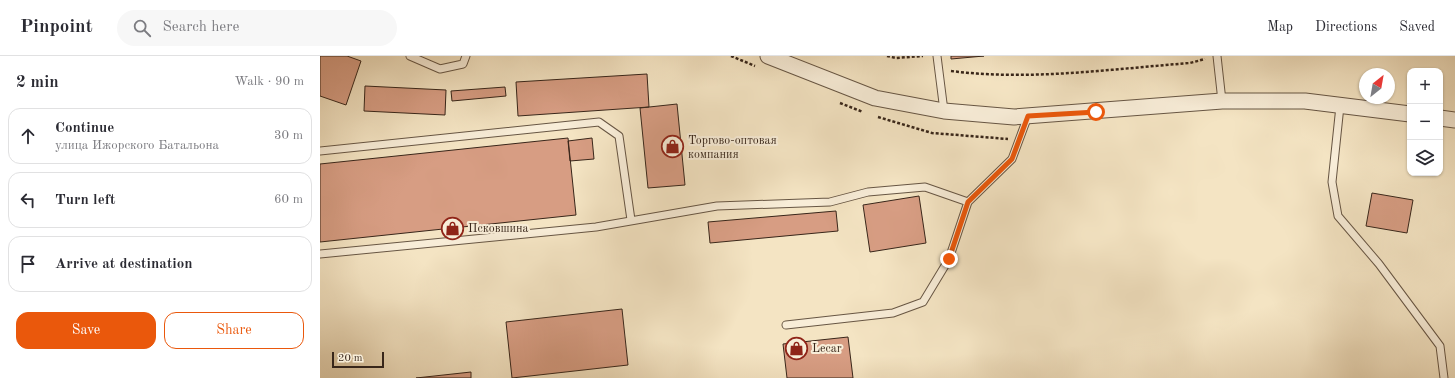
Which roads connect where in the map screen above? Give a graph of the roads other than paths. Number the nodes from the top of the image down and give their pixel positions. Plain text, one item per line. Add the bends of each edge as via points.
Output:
1 (410, 56) edge
2 (466, 56) edge
3 (768, 56) edge
4 (937, 56) edge
5 (1217, 56) edge
6 (1222, 101) junction
7 (1340, 106) junction
8 (944, 111) junction
9 (1407, 114) edge
10 (1028, 116) junction
11 (1443, 118) edge
12 (1455, 120) edge
13 (320, 151) edge
14 (968, 202) junction
15 (631, 220) junction
16 (320, 254) edge
17 (786, 325) dead end
18 (1444, 378) edge

1 - 2 lane via 440,69 463,64
3 - 8 street via 875,98
4 - 8 lane
5 - 6 lane
6 - 7 street via 1305,101
6 - 10 street
7 - 9 street
7 - 18 lane via 1332,182 1338,216 1379,264 1440,346
8 - 10 street
10 - 14 lane via 1012,159
11 - 12 street
13 - 15 lane via 599,122 619,136
14 - 15 lane via 925,187 868,192 830,202 717,206
14 - 17 lane via 949,259 922,302 893,314
15 - 16 lane via 596,227

